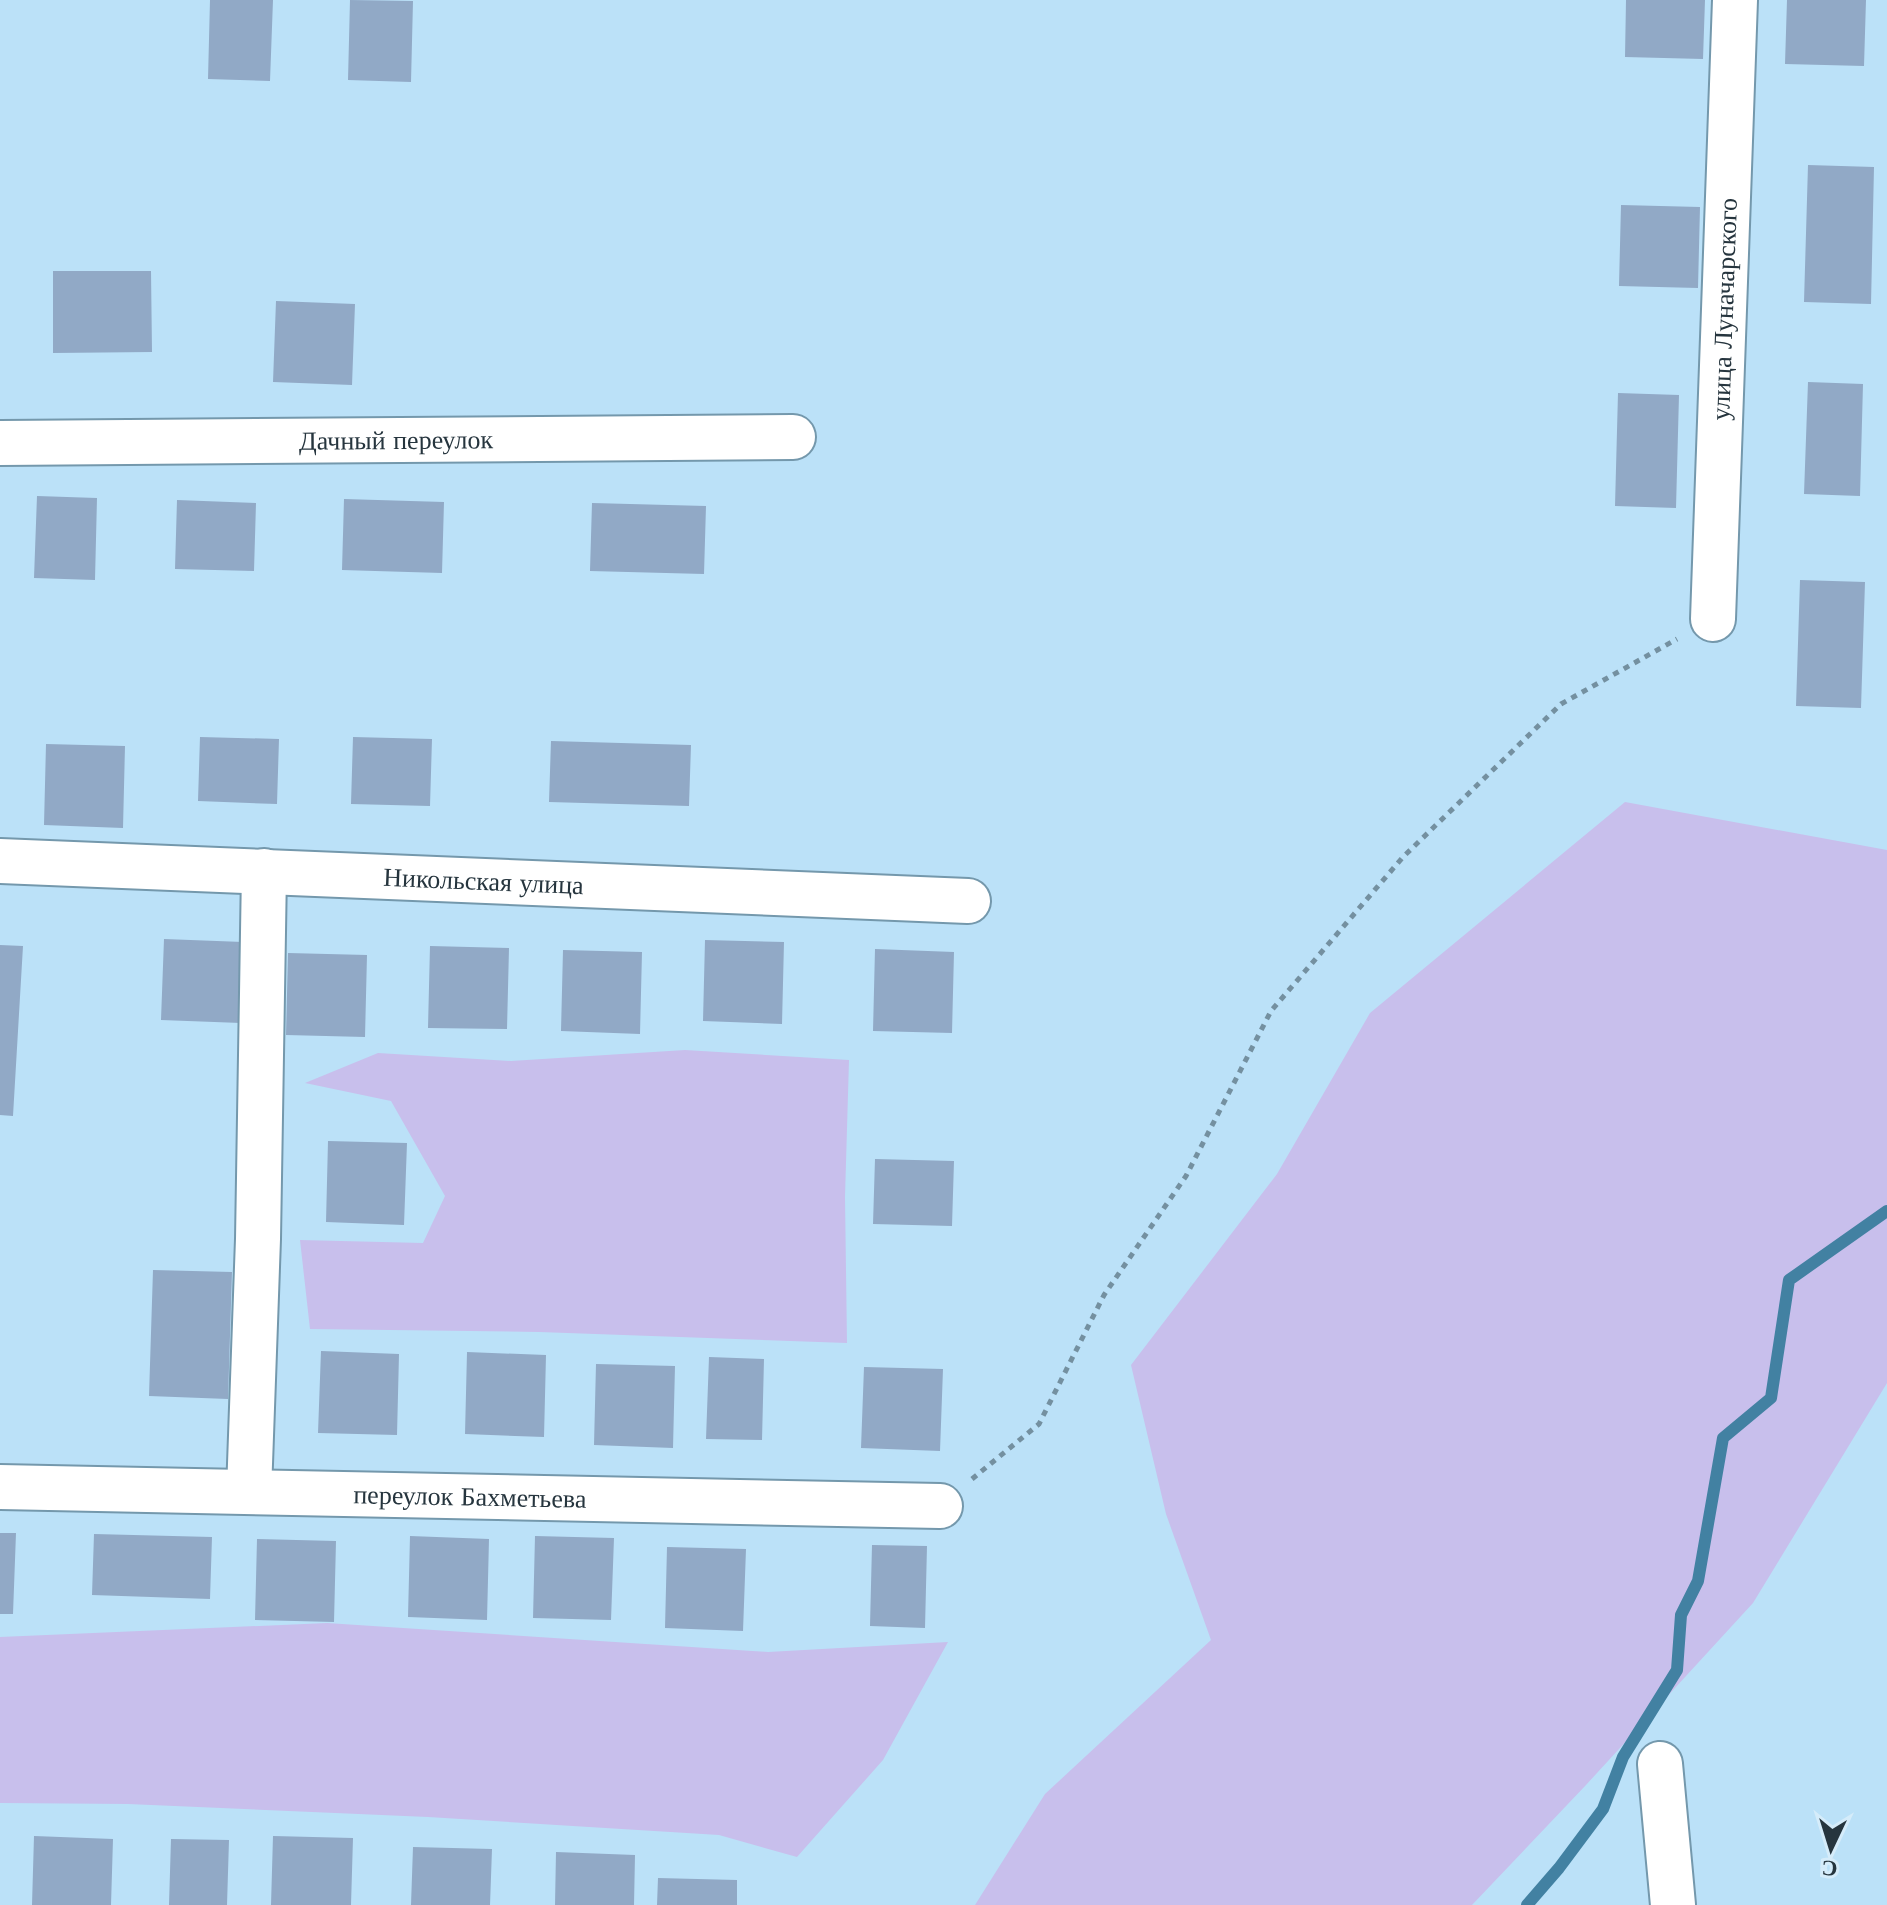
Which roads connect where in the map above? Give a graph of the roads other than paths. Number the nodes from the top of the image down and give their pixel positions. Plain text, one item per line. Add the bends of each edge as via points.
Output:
1 (1735, 0) edge
2 (793, 437) dead end
3 (0, 443) edge
4 (1713, 619) road end
5 (0, 861) edge
6 (264, 871) junction
7 (968, 901) dead end
8 (0, 1487) edge
9 (249, 1492) junction
10 (940, 1506) road end
11 (1660, 1764) dead end
12 (1673, 1905) edge

1 - 4 street, улица Луначарского
2 - 3 street, Дачный переулок
5 - 6 street, Никольская улица
6 - 7 street, Никольская улица
6 - 9 street
8 - 9 street, переулок Бахметьева
9 - 10 street, переулок Бахметьева
11 - 12 street

